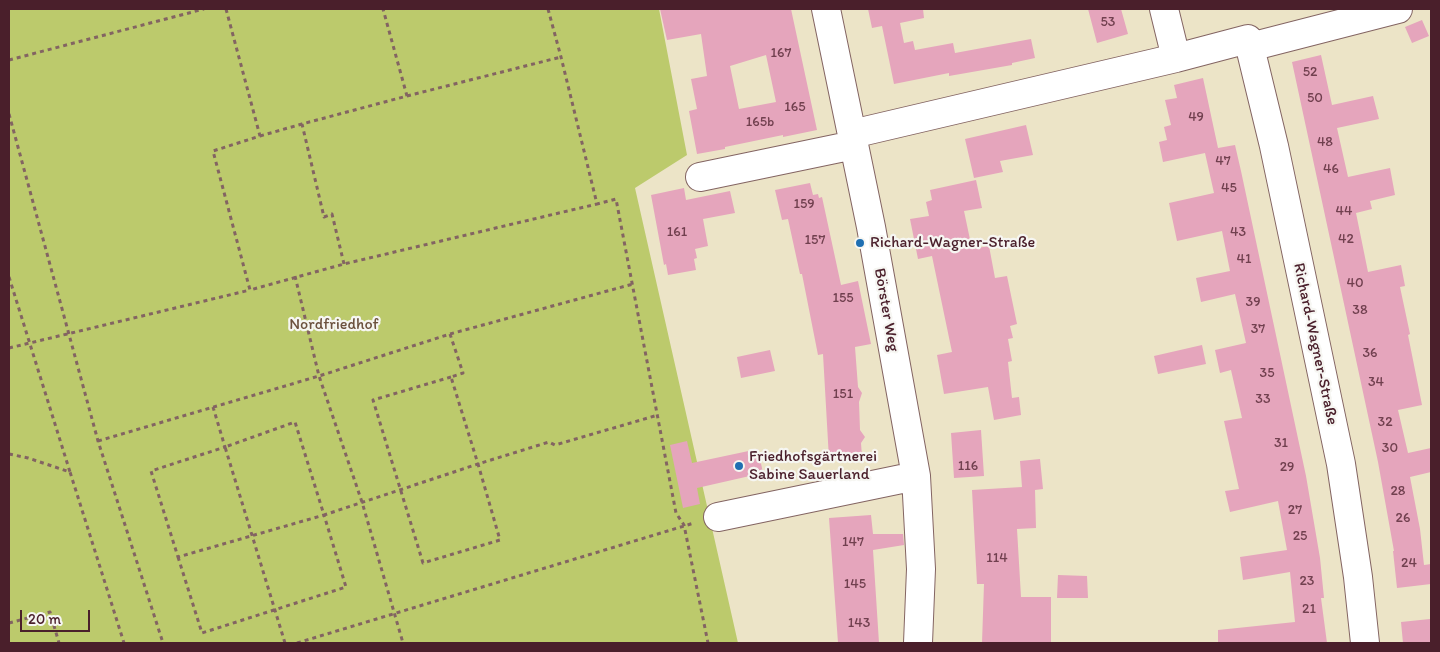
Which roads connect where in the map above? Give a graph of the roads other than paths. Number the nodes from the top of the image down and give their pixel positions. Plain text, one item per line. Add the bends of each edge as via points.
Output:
1 (826, 9) edge
2 (1164, 9) edge
3 (1398, 9) edge
4 (1250, 47) junction
5 (1176, 58) junction
6 (853, 139) junction
7 (700, 177) dead end
8 (916, 476) junction
9 (718, 517) dead end
10 (918, 643) edge
11 (1365, 643) edge

1 - 6 street, Börster Weg
2 - 5 street
3 - 4 street
4 - 5 street via 1248,39
4 - 11 street, Richard-Wagner-Straße via 1341,464
5 - 6 street
6 - 7 street
6 - 8 street, Börster Weg via 872,226
8 - 9 street
8 - 10 street, Börster Weg via 922,569

